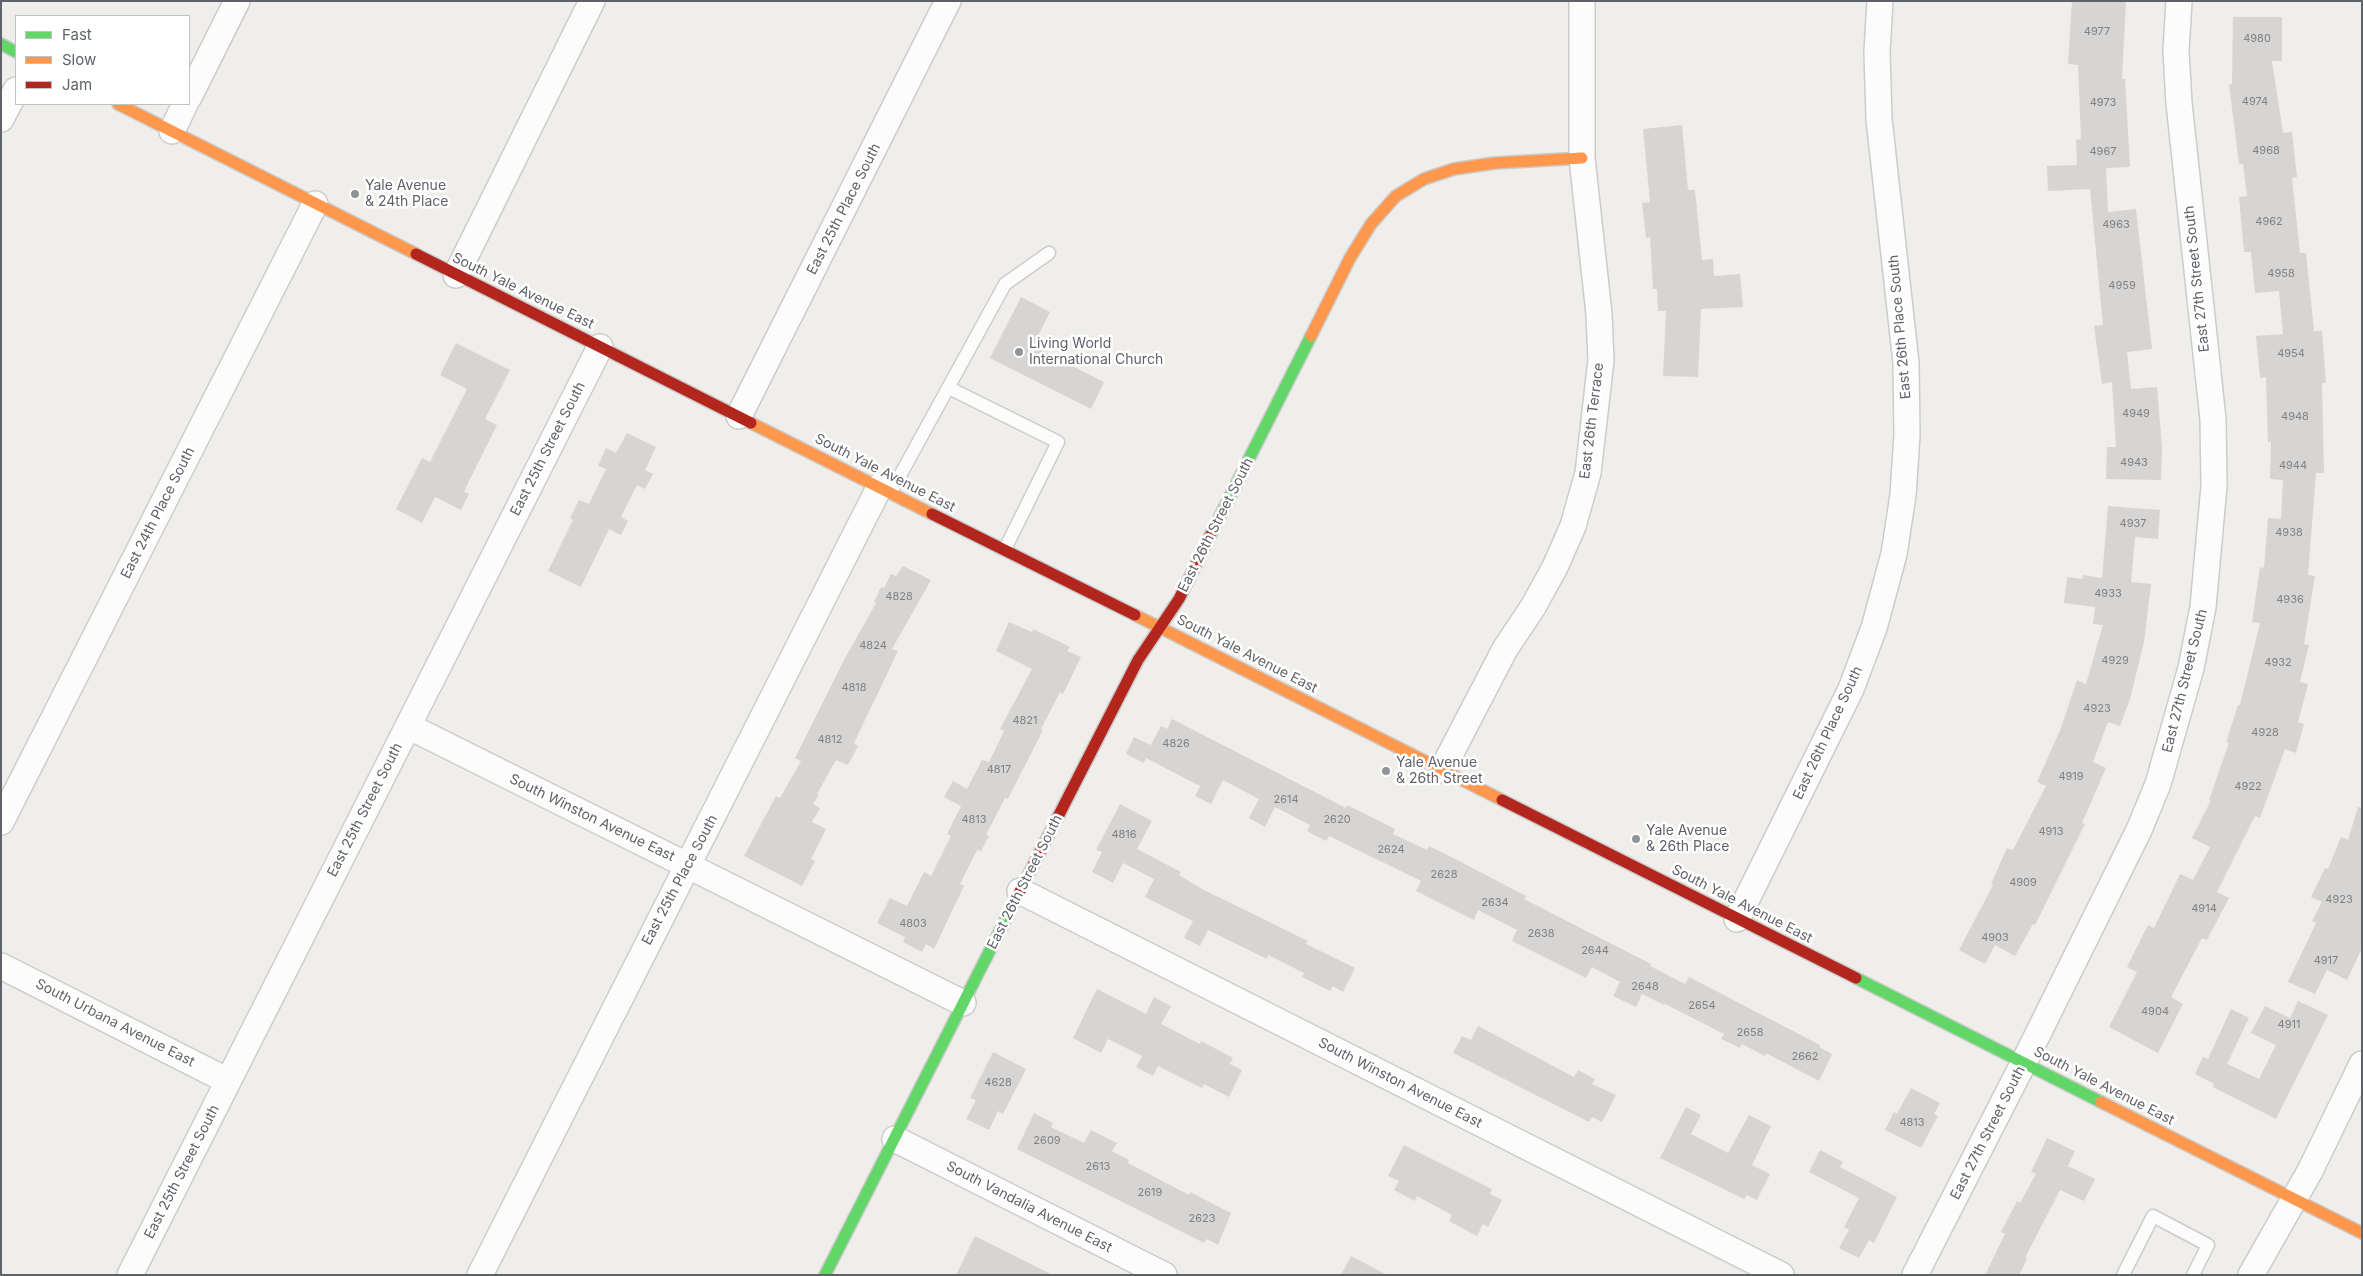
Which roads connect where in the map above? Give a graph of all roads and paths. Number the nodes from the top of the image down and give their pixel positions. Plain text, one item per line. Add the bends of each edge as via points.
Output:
1 (237, 1) edge
2 (592, 1) edge
3 (948, 1) edge
4 (1582, 1) edge
5 (1880, 1) edge
6 (2179, 1) edge
7 (1, 44) edge
8 (15, 51) edge
9 (15, 92) edge
10 (190, 95) edge
11 (120, 105) edge
12 (185, 105) edge
13 (1, 119) edge
14 (172, 131) junction
15 (1582, 158) junction
16 (315, 204) junction
17 (1049, 254) dead end
18 (456, 275) junction
19 (600, 347) junction
20 (949, 388) junction
21 (739, 416) junction
22 (886, 489) junction
23 (1005, 550) junction
24 (1160, 627) junction
25 (408, 726) junction
26 (1442, 770) junction
27 (1, 822) edge
28 (686, 865) junction
29 (1020, 891) junction
30 (1737, 919) junction
31 (1, 966) edge
32 (964, 1004) junction
33 (2024, 1062) junction
34 (2362, 1064) edge
35 (228, 1080) junction
36 (894, 1139) junction
37 (2293, 1198) junction
38 (2362, 1233) edge
39 (130, 1275) edge
40 (480, 1275) edge
41 (825, 1275) edge
42 (1164, 1275) edge
43 (1781, 1275) edge
44 (1915, 1275) edge
45 (2123, 1275) edge
46 (2193, 1275) edge
47 (2251, 1275) edge

1 - 10 street
2 - 18 street
3 - 21 street, East 25th Place South
4 - 15 street
5 - 30 street, East 26th Place South via 1877,52 1879,119 1906,381 1908,435 1894,554 1874,628 1851,689
6 - 33 street, East 27th Street South via 2176,51 2179,103 2213,419 2214,486 2203,607 2191,668 2158,784 2139,830
7 - 8 main road
9 - 13 street
11 - 14 main road, South Yale Avenue East
12 - 14 street
14 - 16 main road, South Yale Avenue East
15 - 24 main road, East 26th Street South via 1454,169 1424,179 1396,196 1371,224 1350,258 1179,599
15 - 26 street, East 26th Terrace via 1601,360 1588,473 1573,526 1554,567 1505,650
16 - 18 main road, South Yale Avenue East
16 - 27 street, East 24th Place South
17 - 20 lane via 1005,284
18 - 19 main road, South Yale Avenue East
19 - 21 main road, South Yale Avenue East
19 - 25 street, East 25th Street South
20 - 22 lane
20 - 23 lane via 1058,442
21 - 22 main road, South Yale Avenue East
22 - 23 main road, South Yale Avenue East
22 - 28 street, East 25th Place South
23 - 24 main road, South Yale Avenue East
24 - 26 main road, South Yale Avenue East
24 - 29 main road, East 26th Street South via 1138,660
25 - 28 street, South Winston Avenue East
25 - 35 street, East 25th Street South
26 - 30 main road, South Yale Avenue East
28 - 32 street, South Winston Avenue East
28 - 40 street, East 25th Place South
29 - 32 main road, East 26th Street South
29 - 43 street, South Winston Avenue East
30 - 33 main road, South Yale Avenue East
31 - 35 street, South Urbana Avenue East
32 - 36 main road, East 26th Street South
33 - 37 main road, South Yale Avenue East
33 - 44 street, East 27th Street South
34 - 37 street
35 - 39 street, East 25th Street South
36 - 41 main road, East 26th Street South
36 - 42 street, South Vandalia Avenue East
37 - 38 main road, South Yale Avenue East
37 - 47 street
45 - 46 lane via 2153,1216 2208,1246

